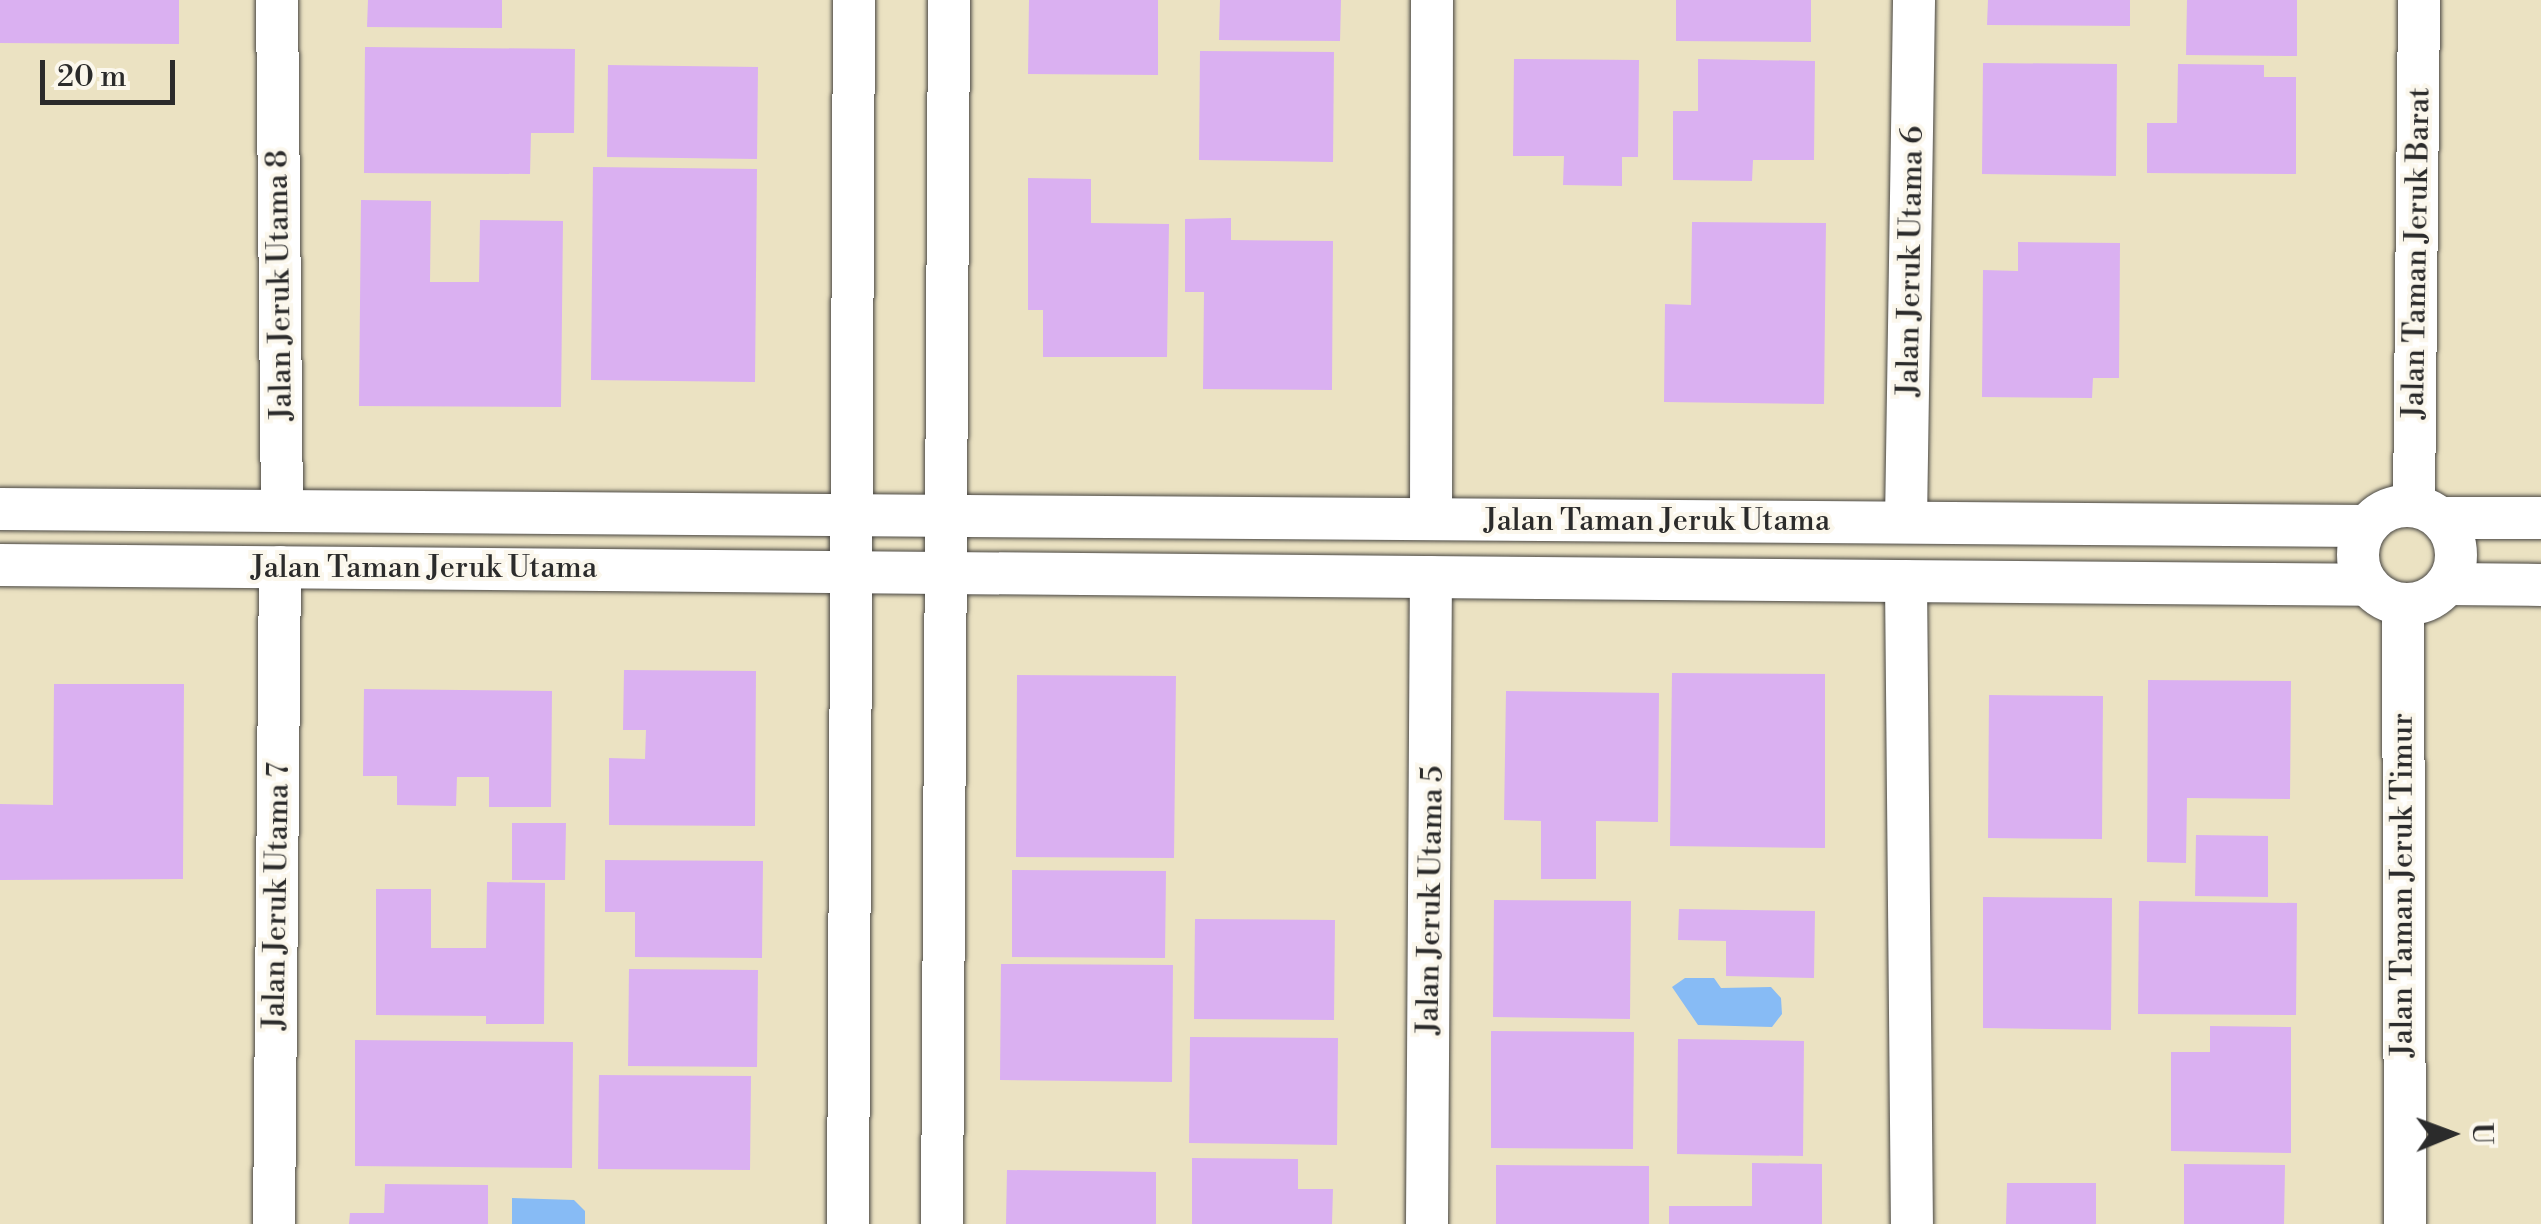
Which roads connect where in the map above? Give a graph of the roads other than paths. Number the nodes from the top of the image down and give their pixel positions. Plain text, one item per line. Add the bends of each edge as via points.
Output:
1 (277, 0) edge
2 (854, 0) edge
3 (949, 0) edge
4 (1432, 0) edge
5 (1914, 0) edge
6 (2419, 0) edge
7 (0, 509) edge
8 (282, 511) junction
9 (2428, 512) junction
10 (847, 515) junction
11 (946, 516) junction
12 (2541, 518) edge
13 (1431, 519) junction
14 (1906, 522) junction
15 (2367, 526) junction
16 (0, 565) edge
17 (280, 567) junction
18 (847, 572) junction
19 (949, 572) junction
20 (1431, 577) junction
21 (1906, 581) junction
22 (2447, 584) junction
23 (2541, 585) edge
24 (2385, 595) junction
25 (274, 1224) edge
26 (848, 1224) edge
27 (942, 1224) edge
28 (1427, 1224) edge
29 (1912, 1224) edge
30 (2404, 1224) edge

1 - 8 street, Jalan Jeruk Utama 8
2 - 10 street
3 - 11 street
4 - 13 street
5 - 14 street, Jalan Jeruk Utama 6
6 - 9 street, Jalan Taman Jeruk Barat
7 - 8 street, Jalan Taman Jeruk Utama
8 - 10 street, Jalan Taman Jeruk Utama
9 - 12 street
9 - 15 street via 2380,513
9 - 22 street via 2456,550
10 - 11 street, Jalan Taman Jeruk Utama
10 - 18 street
11 - 13 street, Jalan Taman Jeruk Utama
11 - 19 street
13 - 14 street, Jalan Taman Jeruk Utama
14 - 15 street, Jalan Taman Jeruk Utama
15 - 24 street via 2358,544
16 - 17 street, Jalan Taman Jeruk Utama
17 - 18 street, Jalan Taman Jeruk Utama
17 - 25 street, Jalan Jeruk Utama 7
18 - 19 street, Jalan Taman Jeruk Utama
18 - 26 street
19 - 20 street, Jalan Taman Jeruk Utama
19 - 27 street
20 - 21 street, Jalan Taman Jeruk Utama
20 - 28 street, Jalan Jeruk Utama 5
21 - 24 street, Jalan Taman Jeruk Utama
21 - 29 street
22 - 23 street
22 - 24 street via 2436,596
24 - 30 street, Jalan Taman Jeruk Timur

